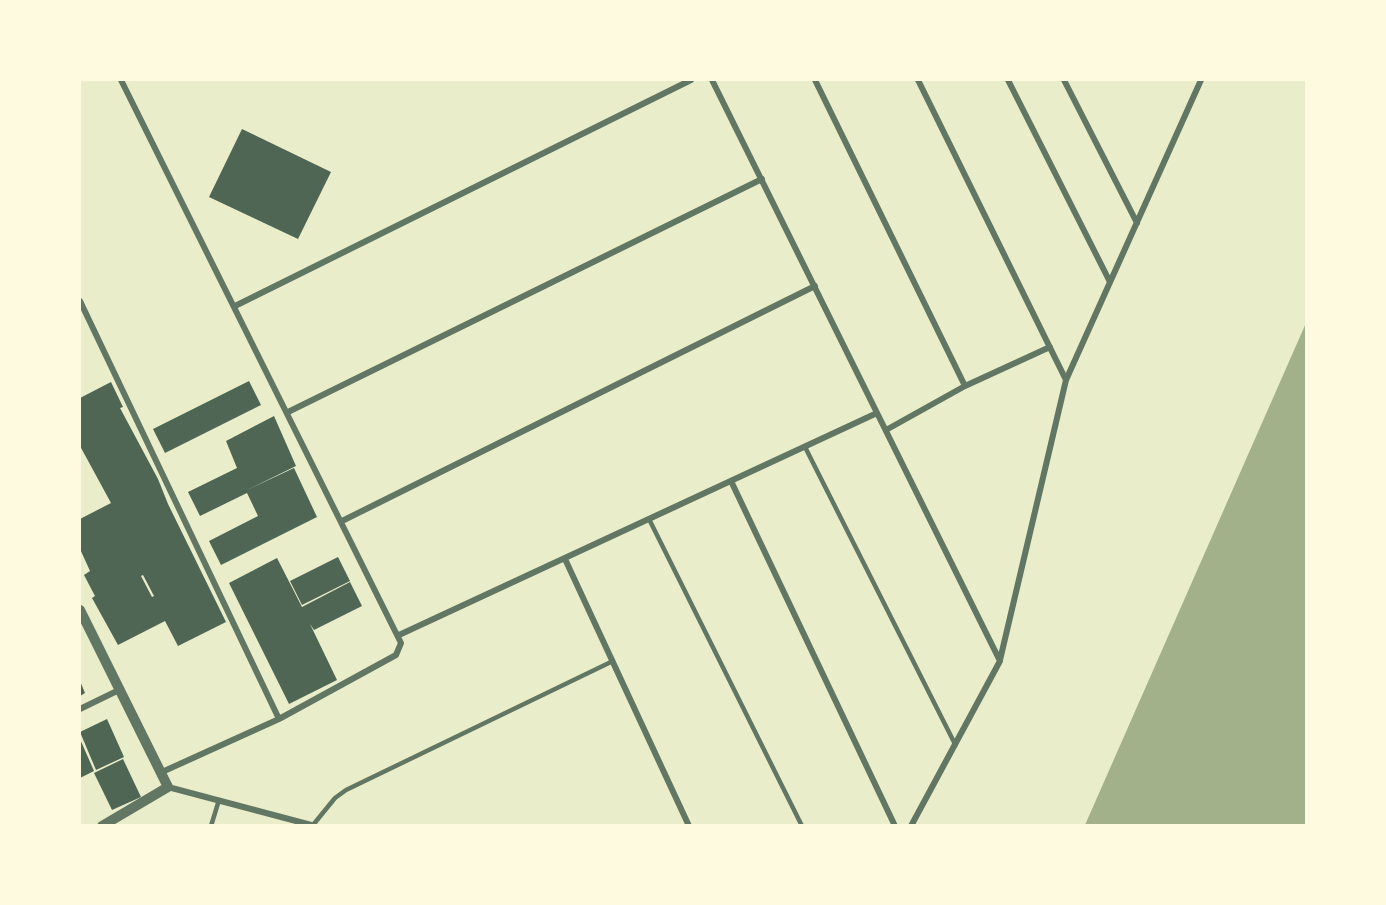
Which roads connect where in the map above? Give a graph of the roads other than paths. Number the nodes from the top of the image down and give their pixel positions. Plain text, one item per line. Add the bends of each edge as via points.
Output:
1 (121, 80) edge
2 (691, 80) edge
3 (712, 80) edge
4 (815, 80) edge
5 (918, 80) edge
6 (1008, 80) edge
7 (1064, 80) edge
8 (1201, 80) edge
9 (762, 179) junction
10 (1137, 223) junction
11 (1110, 282) junction
12 (815, 286) junction
13 (80, 301) edge
14 (235, 306) junction
15 (1050, 347) junction
16 (1066, 380) junction
17 (964, 386) junction
18 (288, 412) junction
19 (877, 413) junction
20 (886, 430) junction
21 (805, 447) junction
22 (731, 481) junction
23 (649, 519) junction
24 (342, 522) junction
25 (565, 559) junction
26 (80, 610) edge
27 (82, 624) edge
28 (399, 635) junction
29 (613, 661) junction
30 (1000, 661) junction
31 (119, 690) junction
32 (80, 709) edge
33 (279, 718) junction
34 (955, 744) junction
35 (162, 772) junction
36 (168, 787) junction
37 (219, 800) junction
38 (113, 822) edge
39 (299, 823) edge
40 (102, 825) edge
41 (211, 825) edge
42 (314, 825) edge
43 (690, 825) edge
44 (801, 825) edge
45 (895, 825) edge
46 (911, 825) edge

1 - 14 street
2 - 14 street
3 - 9 street
4 - 17 street
5 - 15 street
6 - 11 street
7 - 10 street
8 - 10 street
9 - 12 street
9 - 18 street
10 - 11 street
11 - 16 street
12 - 19 street
12 - 24 street
13 - 33 street
14 - 18 street
15 - 16 street
15 - 17 street
16 - 30 street
17 - 20 street
18 - 24 street
19 - 20 street
19 - 21 street
20 - 30 street
21 - 22 street
21 - 34 lane
22 - 23 street
22 - 45 street
23 - 25 street
23 - 44 lane
24 - 28 street
25 - 28 street
25 - 29 street
26 - 27 street
27 - 31 street
28 - 33 street via 401,643 396,655
29 - 42 lane via 346,790
29 - 43 street
30 - 34 street
31 - 32 street
31 - 35 street
33 - 35 street
34 - 46 street
35 - 36 street
36 - 37 street
36 - 38 street
37 - 39 street
37 - 41 lane
38 - 40 street
39 - 42 street

